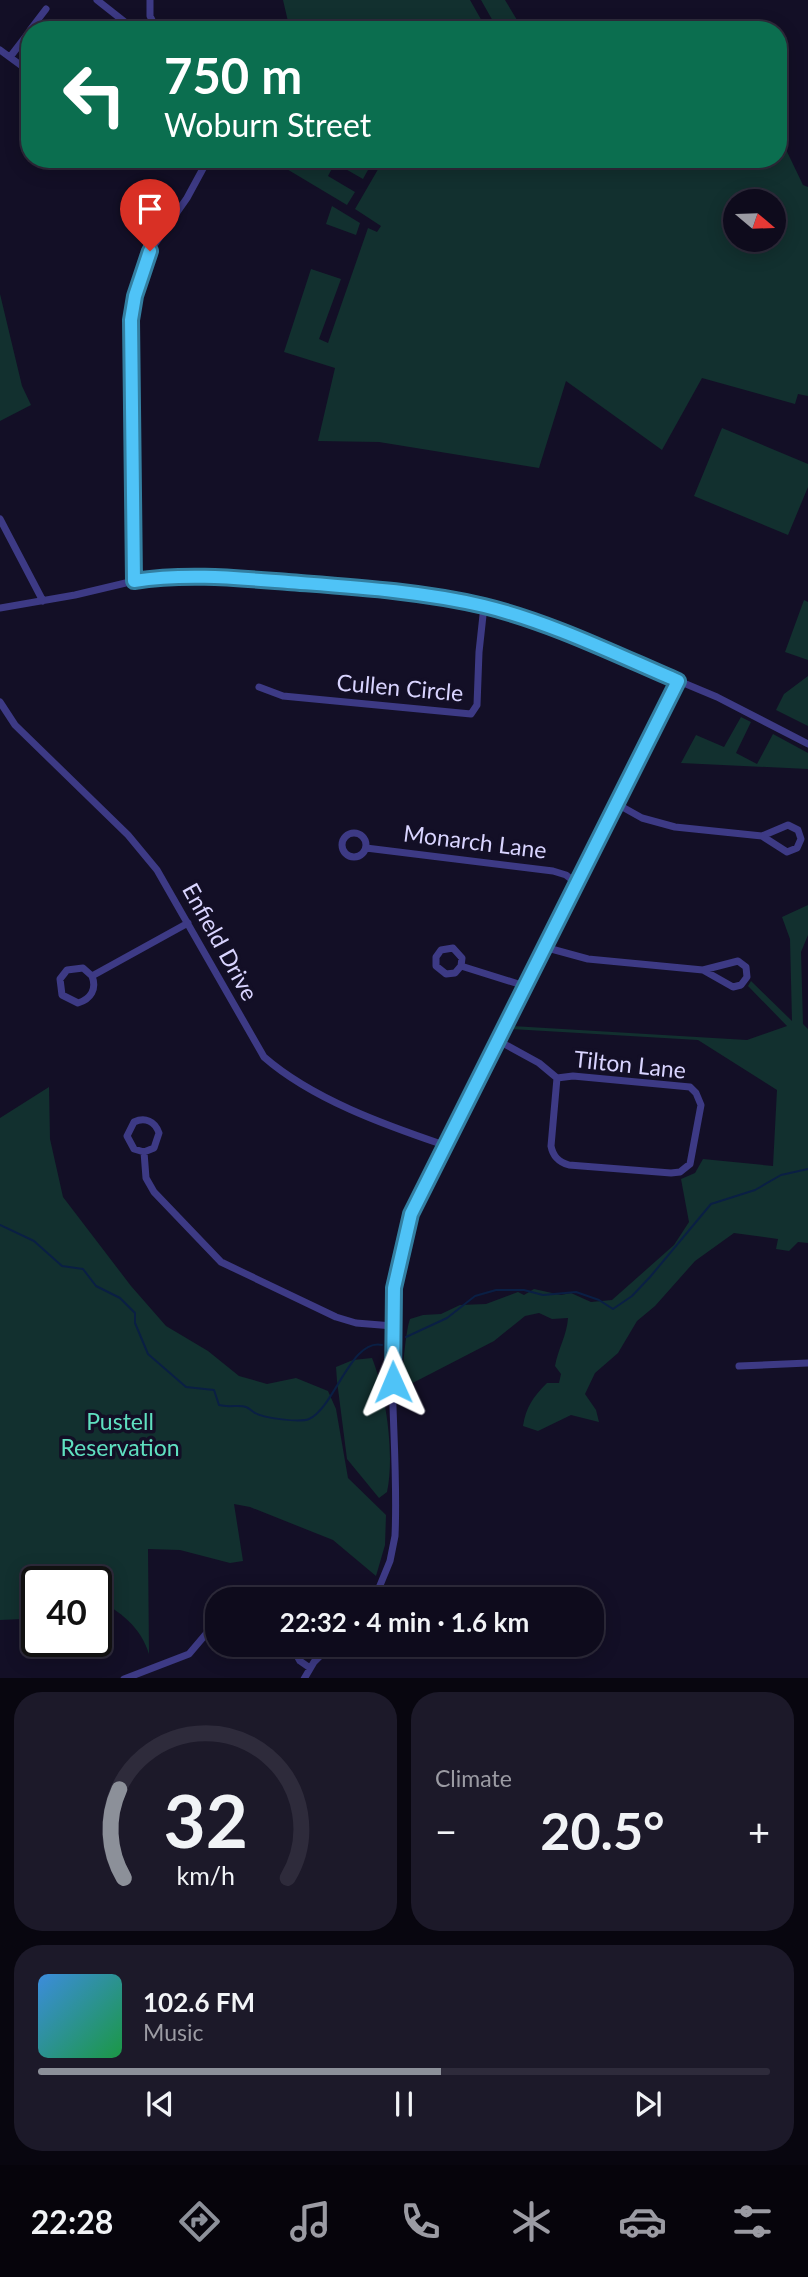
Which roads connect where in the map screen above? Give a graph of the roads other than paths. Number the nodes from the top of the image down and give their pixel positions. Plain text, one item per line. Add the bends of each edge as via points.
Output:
1 (97, 0) edge
2 (150, 0) edge
3 (46, 9) dead end
4 (37, 21) edge
5 (124, 21) edge
6 (152, 21) edge
7 (21, 42) edge
8 (0, 50) edge
9 (10, 57) junction
10 (21, 65) edge
11 (201, 168) edge
12 (0, 519) edge
13 (134, 581) junction
14 (43, 601) junction
15 (484, 606) junction
16 (0, 608) edge
17 (678, 681) junction
18 (259, 687) dead end
19 (0, 702) edge
20 (808, 744) edge
21 (617, 804) junction
22 (762, 836) junction
23 (366, 848) dead end
24 (576, 883) junction
25 (188, 923) junction
26 (544, 947) junction
27 (461, 966) dead end
28 (703, 970) junction
29 (92, 976) junction
30 (525, 986) junction
31 (497, 1040) junction
32 (557, 1078) junction
33 (444, 1146) junction
34 (144, 1152) junction
35 (393, 1326) junction
36 (808, 1363) edge
37 (739, 1366) dead end
38 (379, 1587) edge
39 (205, 1635) edge
40 (298, 1657) edge
41 (320, 1657) edge
42 (310, 1668) junction
43 (124, 1678) edge
44 (304, 1678) edge

1 - 5 street
2 - 6 street
3 - 4 street
7 - 9 street
8 - 9 street
9 - 10 street
11 - 13 street via 187,198 150,251 133,307
12 - 14 street
13 - 14 street
13 - 15 street via 180,575 229,577 377,589
14 - 16 street
15 - 17 street
15 - 18 street, Cullen Circle via 478,700 471,714 283,696
17 - 20 street
17 - 21 street
19 - 25 street, Enfield Drive via 15,725 142,850
21 - 22 street via 642,818 675,827
21 - 24 street
22 - 22 street via 786,852 797,848 801,839 798,830 788,825
23 - 24 street, Monarch Lane via 553,871
24 - 26 street
25 - 29 street
25 - 33 street, Enfield Drive via 252,1040 271,1062 355,1112
26 - 28 street via 589,959
26 - 30 street
27 - 30 street
28 - 28 street via 733,987 743,984 748,974 744,965 735,961
29 - 29 street via 83,968 67,970 60,979 62,995 78,1003 89,998
30 - 31 street
31 - 32 street, Tilton Lane via 540,1063
31 - 33 street
32 - 32 street, Tilton Lane via 690,1087 701,1105 690,1164 671,1173 560,1162 551,1146
33 - 35 street via 404,1234 394,1288
34 - 34 street via 130,1146 127,1136 134,1122 144,1119 159,1133 154,1148
34 - 35 street via 146,1178 154,1192 221,1262 336,1317
35 - 38 street via 395,1536
36 - 37 street
39 - 43 street via 189,1654
40 - 42 street
41 - 42 street
42 - 44 street

